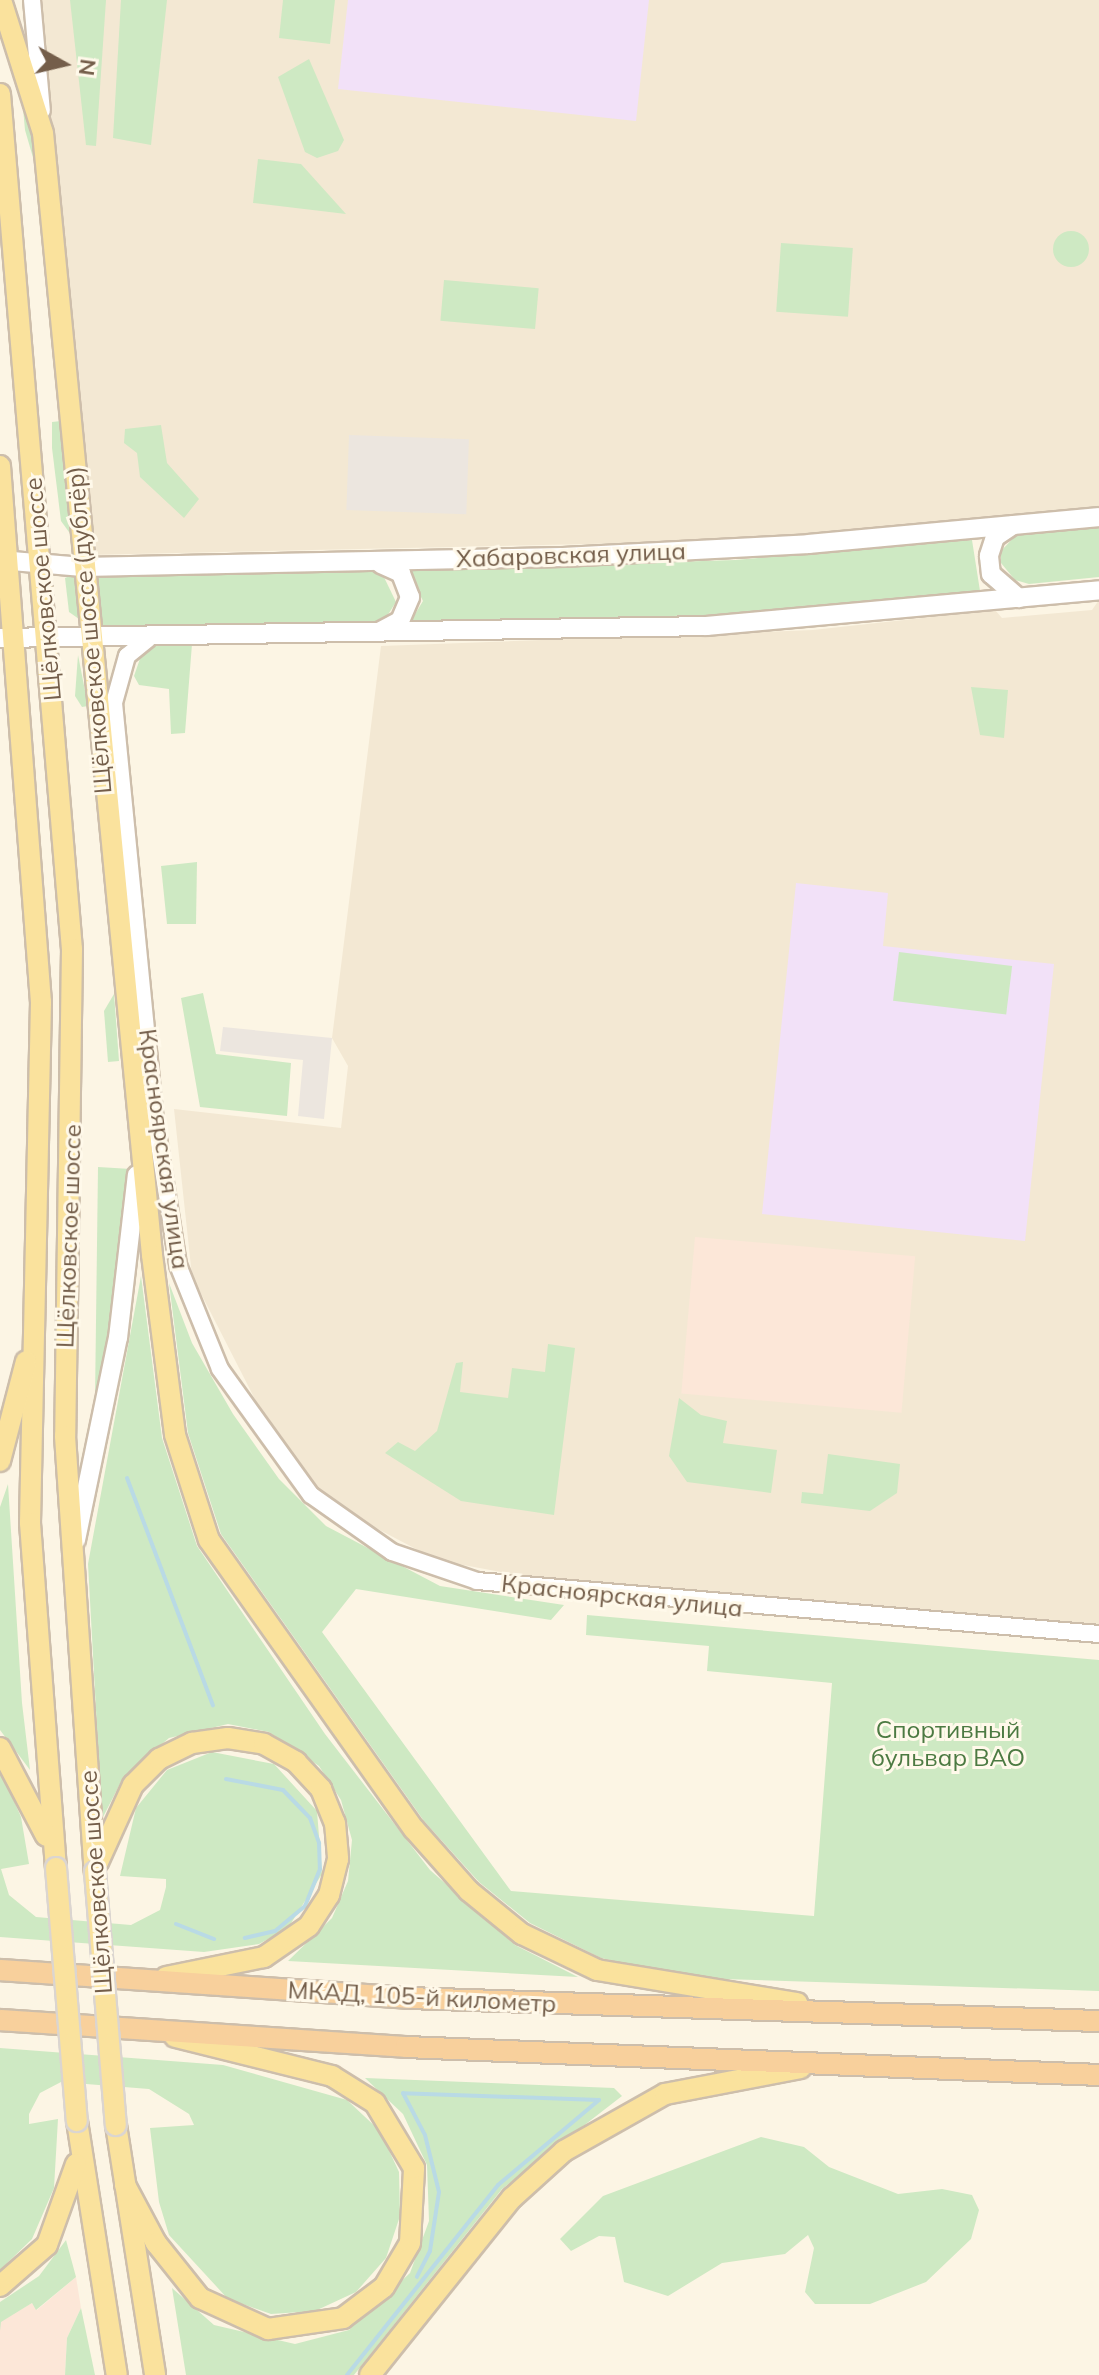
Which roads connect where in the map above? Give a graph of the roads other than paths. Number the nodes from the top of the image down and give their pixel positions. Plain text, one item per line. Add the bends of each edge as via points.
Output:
1 (1, 0) edge
2 (32, 0) edge
3 (0, 94) edge
4 (43, 133) junction
5 (0, 466) edge
6 (1099, 517) edge
7 (1013, 525) junction
8 (4, 560) edge
9 (370, 561) junction
10 (42, 564) junction
11 (83, 567) junction
12 (1099, 590) edge
13 (1019, 598) junction
14 (373, 635) junction
15 (8, 639) edge
16 (148, 639) junction
17 (49, 641) junction
18 (89, 641) junction
19 (139, 1127) junction
20 (33, 1338) junction
21 (0, 1461) edge
22 (72, 1562) junction
23 (1099, 1634) edge
24 (0, 1748) edge
25 (56, 1864) junction
26 (95, 1871) junction
27 (5, 1969) edge
28 (147, 1981) junction
29 (845, 2008) junction
30 (4, 2021) edge
31 (1099, 2021) edge
32 (144, 2030) junction
33 (839, 2063) junction
34 (1099, 2075) edge
35 (78, 2131) junction
36 (125, 2185) junction
37 (0, 2286) edge
38 (117, 2375) edge
39 (155, 2375) edge
40 (370, 2375) edge

1 - 4 main road, Щёлковское шоссе (дублёр)
2 - 4 street, Щёлковское шоссе (дублёр)
3 - 10 main road, Щёлковское шоссе
4 - 11 main road, Щёлковское шоссе (дублёр)
5 - 8 main road, Щёлковское шоссе
6 - 7 main road, Хабаровская улица
7 - 9 main road, Хабаровская улица via 732,550
7 - 13 main road via 995,537 989,556 991,574
8 - 10 main road, Хабаровская улица
8 - 15 main road, Щёлковское шоссе
9 - 11 main road, Хабаровская улица
9 - 14 main road via 401,573 410,597 400,621
10 - 11 main road, Хабаровская улица
10 - 17 main road, Щёлковское шоссе
11 - 18 main road, Щёлковское шоссе (дублёр)
12 - 13 main road
13 - 14 main road via 707,626
14 - 16 main road
15 - 17 main road
15 - 20 main road, Щёлковское шоссе via 41,1002
16 - 18 main road
16 - 23 street, Красноярская улица via 127,656 114,703 171,1230 189,1301 220,1369 269,1444 311,1495 355,1529 423,1565 477,1581
17 - 18 main road
17 - 22 main road, Щёлковское шоссе via 74,1001 65,1310
18 - 19 main road, Щёлковское шоссе (дублёр)
19 - 22 main road via 131,1255
19 - 29 main road, Щёлковское шоссе (дублёр) via 175,1435 209,1540 414,1829 469,1891 559,1955 688,1991
20 - 21 main road
20 - 25 main road, Щёлковское шоссе via 30,1523
22 - 26 main road, Щёлковское шоссе
24 - 25 main road
25 - 35 main road, Щёлковское шоссе, bridge
26 - 28 main road via 133,1785 159,1759 192,1743 228,1738 264,1744 309,1775 329,1805 338,1841 335,1878 309,1926 264,1957
26 - 36 main road, Щёлковское шоссе, bridge
27 - 28 highway, МКАД, 105-й километр
28 - 29 highway, МКАД, 105-й километр via 408,1998
29 - 31 highway, МКАД, 105-й километр
30 - 32 highway, МКАД, 105-й километр
32 - 33 highway, МКАД, 105-й километр
32 - 36 main road via 355,2087 405,2144 416,2219 399,2267 365,2304 319,2326 268,2329 200,2298 156,2243
33 - 34 highway, МКАД, 105-й километр
33 - 40 main road via 665,2094 608,2121 512,2198
35 - 37 main road via 54,2233 29,2266
35 - 38 main road, Щёлковское шоссе
36 - 39 main road, Щёлковское шоссе

